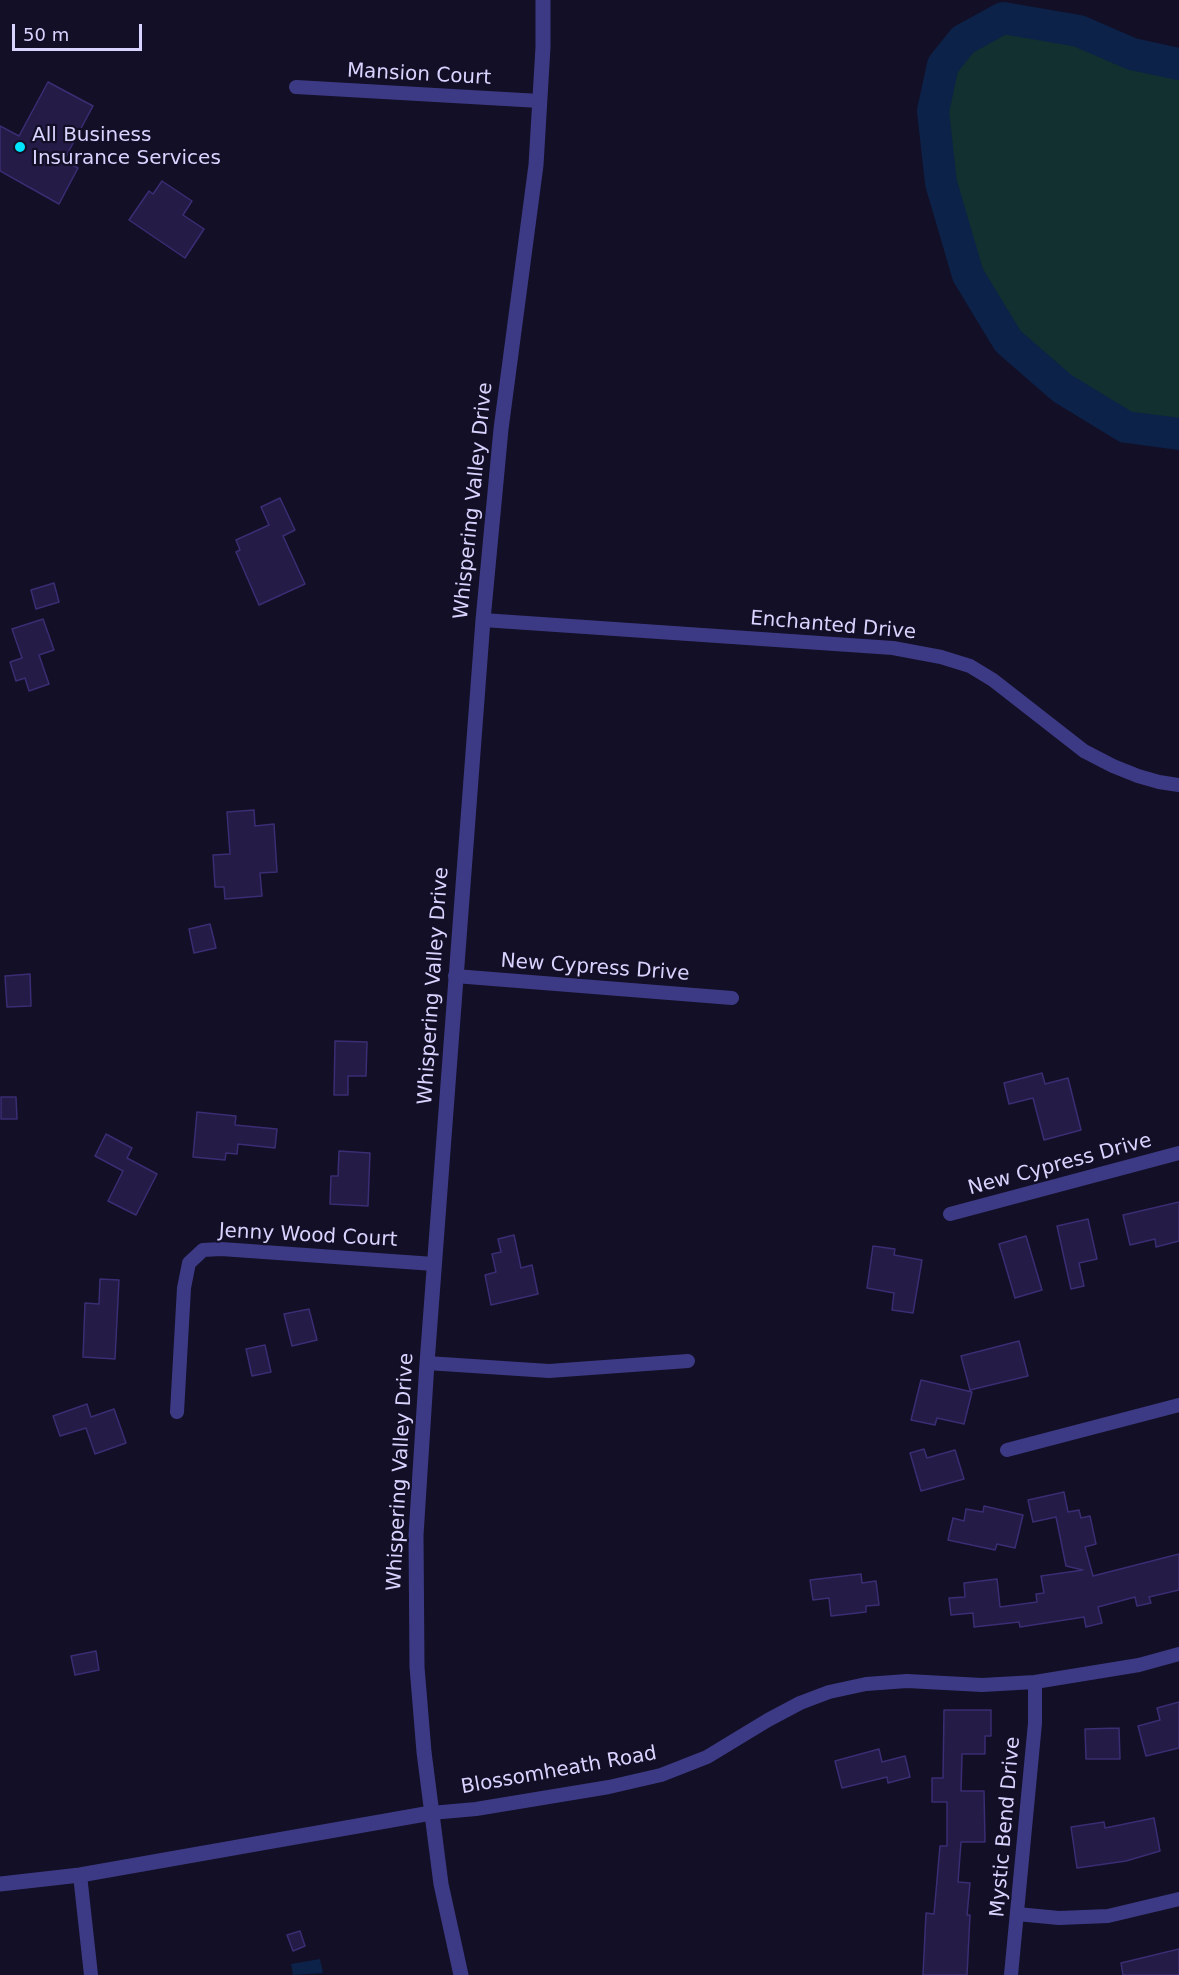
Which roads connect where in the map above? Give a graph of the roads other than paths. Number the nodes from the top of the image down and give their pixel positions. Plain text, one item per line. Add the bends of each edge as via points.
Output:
1 (543, 0) edge
2 (296, 87) dead end
3 (540, 101) junction
4 (483, 620) junction
5 (1179, 785) edge
6 (455, 976) junction
7 (732, 998) dead end
8 (1179, 1153) edge
9 (950, 1214) dead end
10 (434, 1264) junction
11 (688, 1361) dead end
12 (427, 1363) junction
13 (1179, 1405) edge
14 (177, 1412) dead end
15 (1007, 1450) dead end
16 (1179, 1654) edge
17 (1035, 1682) junction
18 (431, 1813) junction
19 (80, 1875) junction
20 (0, 1884) edge
21 (1179, 1899) edge
22 (1017, 1914) junction
23 (91, 1975) edge
24 (461, 1975) edge
25 (1011, 1975) edge

1 - 3 street, Whispering Valley Drive
2 - 3 street, Mansion Court
3 - 4 street, Whispering Valley Drive via 536,165 501,429
4 - 5 street, Enchanted Drive via 893,648 941,657 970,666 993,680 1084,752 1138,776
4 - 6 street, Whispering Valley Drive
6 - 7 street, New Cypress Drive
6 - 10 street, Whispering Valley Drive
8 - 9 street, New Cypress Drive
10 - 12 street, Whispering Valley Drive
10 - 14 street, Jenny Wood Court via 203,1250 189,1263 186,1279
11 - 12 street via 549,1371
12 - 18 street, Whispering Valley Drive via 416,1598 419,1694
13 - 15 street
16 - 17 street, Blossomheath Road via 1139,1665
17 - 18 street, Blossomheath Road via 885,1682 829,1692 768,1720 708,1758 661,1775 598,1789
17 - 22 street, Mystic Bend Drive via 1035,1723
18 - 19 street, Blossomheath Road
18 - 24 street, Whispering Valley Drive via 441,1884
19 - 20 street, Blossomheath Road
19 - 23 street
21 - 22 street via 1108,1916 1059,1918
22 - 25 street, Mystic Bend Drive

